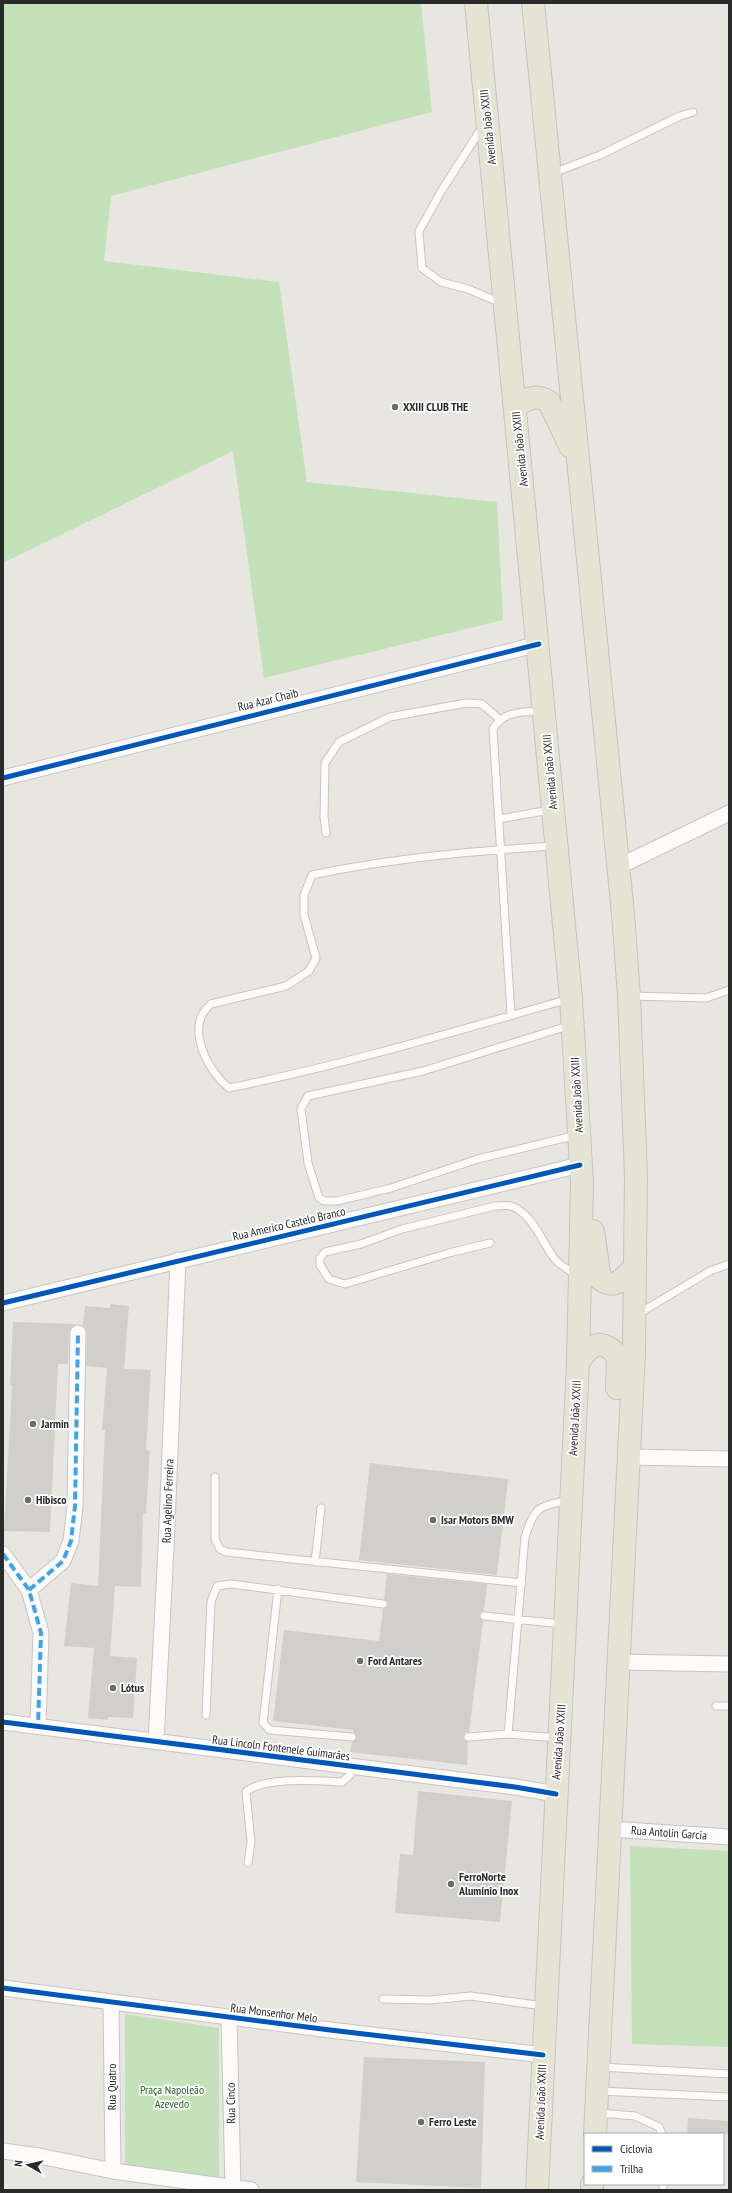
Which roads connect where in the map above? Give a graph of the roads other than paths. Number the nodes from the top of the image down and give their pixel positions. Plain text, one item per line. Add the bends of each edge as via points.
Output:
1 (476, 3) edge
2 (533, 3) edge
3 (693, 112) dead end
4 (487, 119) junction
5 (549, 174) junction
6 (506, 304) junction
7 (516, 405) junction
8 (577, 460) junction
9 (539, 644) junction
10 (545, 710) junction
11 (499, 719) junction
12 (3, 778) edge
13 (554, 810) junction
14 (729, 813) edge
15 (499, 819) junction
16 (326, 833) dead end
17 (557, 846) junction
18 (500, 849) junction
19 (618, 867) junction
20 (729, 990) edge
21 (629, 996) junction
22 (571, 998) junction
23 (511, 1015) junction
24 (573, 1024) junction
25 (579, 1135) junction
26 (581, 1174) junction
27 (490, 1243) dead end
28 (178, 1260) junction
29 (729, 1264) edge
30 (635, 1267) junction
31 (580, 1277) junction
32 (3, 1303) edge
33 (635, 1316) junction
34 (78, 1333) dead end
35 (578, 1363) junction
36 (629, 1457) junction
37 (729, 1459) edge
38 (215, 1477) dead end
39 (570, 1500) junction
40 (320, 1508) dead end
41 (3, 1554) edge
42 (315, 1562) junction
43 (522, 1583) junction
44 (29, 1590) junction
45 (278, 1590) junction
46 (383, 1604) dead end
47 (484, 1616) dead end
48 (518, 1619) junction
49 (565, 1624) junction
50 (619, 1662) junction
51 (729, 1664) edge
52 (716, 1706) dead end
53 (729, 1706) edge
54 (206, 1715) dead end
55 (3, 1722) edge
56 (38, 1726) junction
57 (508, 1734) junction
58 (352, 1737) dead end
59 (468, 1737) dead end
60 (560, 1738) junction
61 (156, 1742) junction
62 (351, 1767) junction
63 (556, 1794) junction
64 (610, 1829) junction
65 (729, 1837) edge
66 (248, 1863) dead end
67 (3, 1988) edge
68 (383, 1998) dead end
69 (112, 2003) junction
70 (545, 2006) junction
71 (229, 2018) junction
72 (543, 2055) junction
73 (598, 2067) junction
74 (729, 2074) edge
75 (597, 2091) junction
76 (729, 2096) edge
77 (596, 2112) junction
78 (595, 2133) edge
79 (662, 2133) edge
80 (3, 2151) edge
81 (113, 2171) junction
82 (233, 2188) junction
83 (252, 2190) edge
84 (537, 2190) edge

1 - 4 main road, Avenida João XXIII
2 - 5 main road
3 - 5 lane via 600,155
4 - 6 main road, Avenida João XXIII
4 - 6 lane via 419,231 422,268 441,282 468,288
5 - 8 main road
6 - 7 main road, Avenida João XXIII
7 - 8 main road via 536,396 549,402
7 - 9 main road, Avenida João XXIII
8 - 19 main road
9 - 10 main road, Avenida João XXIII
9 - 12 street, Rua Azar Chaib
10 - 11 lane via 517,712
10 - 13 main road, Avenida João XXIII
11 - 15 lane via 493,729 493,740
11 - 16 lane via 482,704 466,703 390,716 339,742 325,762
13 - 15 lane
13 - 17 main road, Avenida João XXIII
14 - 19 street
15 - 18 lane
17 - 18 lane
17 - 22 main road, Avenida João XXIII
18 - 23 lane
18 - 23 lane via 362,865 312,875 304,895 304,914 316,958 309,971 286,986 211,1004 202,1011 198,1027 203,1052 216,1078 228,1088 270,1080 461,1031
19 - 21 main road
20 - 21 lane via 706,998
21 - 30 main road via 636,1176
22 - 23 lane
22 - 24 main road, Avenida João XXIII
24 - 25 main road, Avenida João XXIII
24 - 25 lane via 423,1071 308,1096 301,1109 308,1163 319,1198 324,1201 337,1201 391,1188 478,1159
25 - 26 main road, Avenida João XXIII
26 - 28 street, Rua Americo Castelo Branco
26 - 30 main road via 600,1279 606,1284 616,1284
26 - 31 main road, Avenida João XXIII
27 - 31 lane via 345,1284 329,1279 320,1265 320,1258 325,1252 361,1244 425,1223 495,1206 509,1206 517,1209 527,1220 545,1241 554,1258
28 - 32 street, Rua Americo Castelo Branco
28 - 61 street, Rua Agelino Ferreira
29 - 33 lane via 710,1271
30 - 33 main road
31 - 35 main road, Avenida João XXIII
33 - 36 main road
34 - 44 street via 75,1506 71,1541 63,1561
35 - 36 main road via 585,1352 594,1345 611,1348 618,1356 619,1422
35 - 39 main road, Avenida João XXIII
36 - 37 street
36 - 50 main road
38 - 42 lane via 215,1539 220,1549 226,1552
39 - 43 lane via 545,1506 534,1512 525,1537
39 - 49 main road, Avenida João XXIII
40 - 42 lane
41 - 44 street
42 - 43 lane
43 - 48 lane
44 - 56 street via 41,1633
45 - 46 lane
45 - 54 lane via 231,1584 217,1586 212,1594
45 - 58 lane via 264,1726 270,1730
47 - 48 lane
48 - 49 lane
48 - 57 lane
49 - 60 main road, Avenida João XXIII
50 - 51 street
50 - 64 main road
52 - 53 lane
55 - 56 street, Rua Lincoln Fontenele Guimarães
56 - 61 street, Rua Lincoln Fontenele Guimarães
57 - 59 lane
57 - 60 lane
60 - 63 main road, Avenida João XXIII
61 - 62 street, Rua Lincoln Fontenele Guimarães
62 - 63 street, Rua Lincoln Fontenele Guimarães
62 - 66 lane via 350,1775 342,1782 272,1782 252,1787 246,1792 252,1842
63 - 70 main road, Avenida João XXIII
64 - 65 street, Rua Antolin Garcia
64 - 73 main road
67 - 69 street, Rua Monsenhor Melo
68 - 70 lane via 430,2000 471,1996
69 - 71 street, Rua Monsenhor Melo
69 - 81 street, Rua Quatro
70 - 72 main road, Avenida João XXIII
71 - 72 street, Rua Monsenhor Melo
71 - 82 street, Rua Cinco
72 - 84 main road, Avenida João XXIII
73 - 74 lane
73 - 75 main road
75 - 76 lane
75 - 77 main road
77 - 78 main road
77 - 79 lane via 635,2116 659,2127
80 - 81 street
81 - 82 street
82 - 83 street

